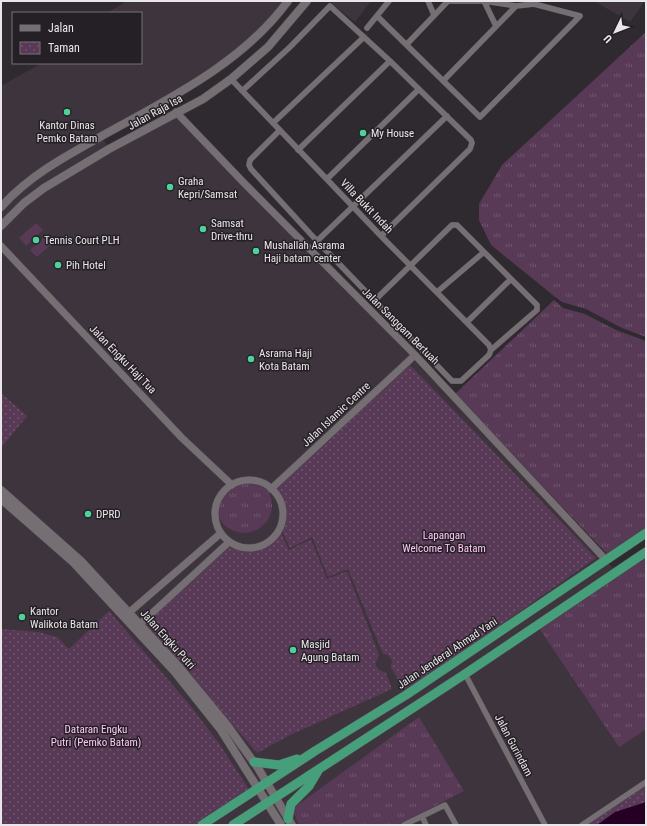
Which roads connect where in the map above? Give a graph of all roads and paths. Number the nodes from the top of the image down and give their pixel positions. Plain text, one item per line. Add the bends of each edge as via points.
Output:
1 (307, 1) edge
2 (389, 1) edge
3 (428, 1) edge
4 (447, 1) edge
5 (484, 1) edge
6 (287, 3) edge
7 (500, 3) edge
8 (516, 6) junction
9 (434, 14) junction
10 (297, 15) junction
11 (377, 16) junction
12 (496, 26) junction
13 (367, 28) dead end
14 (364, 37) junction
15 (407, 44) junction
16 (390, 61) junction
17 (231, 79) junction
18 (442, 81) junction
19 (419, 89) junction
20 (242, 91) junction
21 (176, 112) junction
22 (447, 116) junction
23 (273, 123) junction
24 (280, 130) junction
25 (102, 136) junction
26 (109, 149) junction
27 (298, 150) junction
28 (327, 179) junction
29 (354, 206) junction
30 (1, 207) edge
31 (1, 226) edge
32 (381, 236) junction
33 (317, 241) junction
34 (1, 246) edge
35 (484, 252) junction
36 (410, 264) junction
37 (511, 279) junction
38 (437, 292) junction
39 (374, 301) junction
40 (467, 322) junction
41 (490, 347) junction
42 (416, 355) junction
43 (232, 485) junction
44 (271, 489) junction
45 (1, 490) edge
46 (1, 499) edge
47 (220, 533) junction
48 (646, 533) edge
49 (229, 542) junction
50 (646, 552) edge
51 (605, 559) junction
52 (127, 614) junction
53 (526, 614) junction
54 (138, 626) junction
55 (535, 627) junction
56 (464, 674) junction
57 (307, 756) junction
58 (254, 762) junction
59 (320, 768) junction
60 (646, 782) edge
61 (267, 783) junction
62 (259, 788) junction
63 (276, 797) junction
64 (268, 802) junction
65 (422, 816) junction
66 (287, 823) edge
67 (202, 825) edge
68 (233, 825) edge
69 (404, 825) edge
70 (426, 825) edge
71 (456, 825) edge
72 (545, 825) edge
73 (582, 825) edge

1 - 10 main road, Jalan Raja Isa
2 - 11 street
3 - 9 street
4 - 5 street
4 - 9 street
5 - 7 street
5 - 12 street
6 - 10 main road
6 - 25 main road, Jalan Raja Isa via 260,32 228,60
7 - 8 street
8 - 12 street
8 - 18 street via 534,4 580,16 480,117
9 - 15 street
10 - 17 main road, Jalan Raja Isa via 268,47
11 - 13 street
11 - 15 street
12 - 18 street
14 - 16 street
14 - 20 street via 330,6
14 - 23 street
15 - 18 street
16 - 19 street
16 - 27 street
17 - 20 street, Villa Bukit Indah
17 - 21 main road, Jalan Raja Isa via 203,99
19 - 22 street
19 - 28 street
20 - 23 street, Villa Bukit Indah
21 - 26 main road, Jalan Raja Isa
21 - 42 street, Jalan Sanggam Bertuah
22 - 29 street
22 - 32 street via 471,140 470,149
23 - 24 street, Villa Bukit Indah
24 - 27 street, Villa Bukit Indah
24 - 33 street via 250,160 249,165
25 - 26 main road
25 - 30 main road, Jalan Raja Isa via 38,174 16,190
26 - 31 main road, Jalan Raja Isa via 44,188 24,203
27 - 28 street, Villa Bukit Indah
28 - 29 street, Villa Bukit Indah
29 - 32 street, Villa Bukit Indah
29 - 33 street
32 - 36 street, Villa Bukit Indah
33 - 39 street
34 - 43 street, Jalan Engku Haji Tua via 182,438
35 - 36 street via 454,224
35 - 37 street
35 - 38 street
36 - 38 street, Villa Bukit Indah
36 - 39 street
37 - 40 street
37 - 41 street via 537,305 537,310
38 - 40 street, Villa Bukit Indah
39 - 41 street via 454,382 461,381 489,355
40 - 41 street, Villa Bukit Indah
42 - 44 street, Jalan Islamic Centre
42 - 51 street, Jalan Sanggam Bertuah
43 - 44 street via 254,481
43 - 47 street via 220,497 216,506 216,524
44 - 49 street via 278,498 282,510 276,535 260,546 249,548
45 - 52 main road, Jalan Engku Putri via 81,562
46 - 52 main road, Jalan Engku Putri via 73,562
47 - 49 street
47 - 52 street
48 - 51 highway, Jalan Jenderal Ahmad Yani
49 - 54 street
50 - 55 highway
51 - 53 highway, Jalan Jenderal Ahmad Yani
52 - 54 main road, Jalan Engku Putri
53 - 55 highway
53 - 57 highway, Jalan Jenderal Ahmad Yani via 406,695
54 - 58 main road, Jalan Engku Putri via 206,699
54 - 62 main road, Jalan Engku Putri via 221,730
55 - 56 highway
56 - 59 highway
56 - 72 street, Jalan Gurindam
57 - 58 highway via 279,765
57 - 61 highway, Jalan Jenderal Ahmad Yani
58 - 61 main road, Jalan Engku Putri
59 - 63 highway
59 - 66 highway via 309,786 291,804
60 - 73 street
61 - 62 highway, Jalan Jenderal Ahmad Yani
61 - 63 main road, Jalan Engku Putri
62 - 64 main road, Jalan Engku Putri
62 - 67 highway, Jalan Jenderal Ahmad Yani
63 - 64 highway
63 - 66 main road, Jalan Engku Putri
64 - 66 main road, Jalan Engku Putri
64 - 68 highway
65 - 69 street
65 - 70 street
65 - 71 street via 445,805

